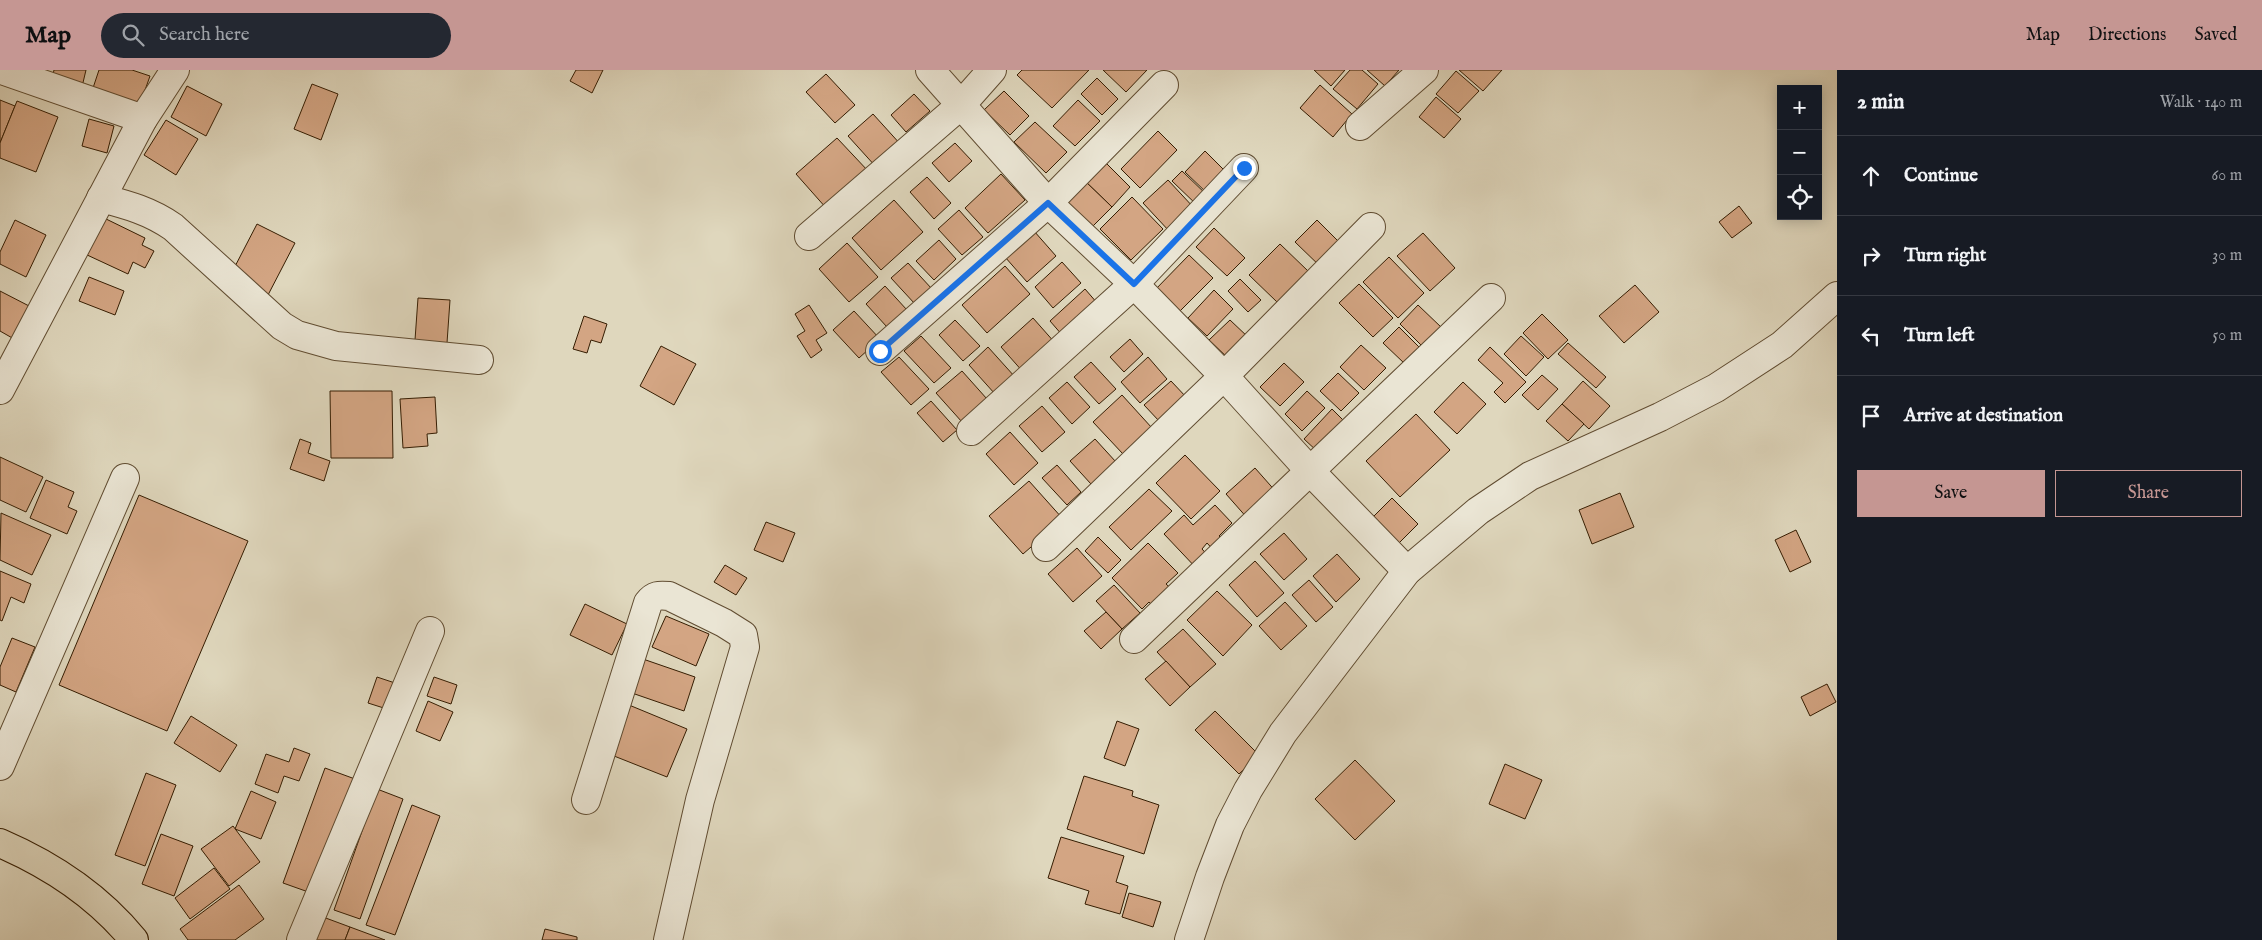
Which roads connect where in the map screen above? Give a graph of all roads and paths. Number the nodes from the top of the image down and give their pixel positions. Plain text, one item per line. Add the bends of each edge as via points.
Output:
1 (2, 70) edge
2 (175, 70) edge
3 (930, 70) edge
4 (992, 70) edge
5 (1424, 70) edge
6 (1164, 85) dead end
7 (961, 105) junction
8 (143, 119) junction
9 (1360, 126) dead end
10 (1244, 168) dead end
11 (101, 198) junction
12 (1048, 203) junction
13 (1371, 227) dead end
14 (809, 236) dead end
15 (1134, 284) junction
16 (1837, 296) edge
17 (1491, 298) dead end
18 (880, 351) dead end
19 (479, 360) dead end
20 (1224, 376) junction
21 (0, 390) edge
22 (971, 431) dead end
23 (1310, 471) junction
24 (124, 478) dead end
25 (1046, 547) dead end
26 (1407, 571) junction
27 (430, 631) dead end
28 (1134, 639) dead end
29 (0, 766) edge
30 (586, 800) dead end
31 (0, 843) edge
32 (134, 940) edge
33 (301, 940) edge
34 (668, 940) edge
35 (1189, 940) edge

1 - 8 street
2 - 8 street
3 - 7 street
4 - 7 street
5 - 9 street
6 - 12 street
7 - 12 street
7 - 14 street
8 - 11 street
10 - 15 street
11 - 19 street via 136,206 173,226 282,326 297,335 336,346
11 - 21 street
12 - 15 street
12 - 18 street
13 - 20 street
15 - 20 street
15 - 22 street
16 - 26 street via 1782,345 1716,388 1530,476 1478,511
17 - 23 street
20 - 23 street
20 - 25 street
23 - 26 street
23 - 28 street
24 - 29 street
26 - 35 street via 1283,733 1248,790 1213,868
27 - 33 street
30 - 34 street via 652,598 669,596 743,635 745,647 700,800
31 - 32 highway via 24,853 93,898 117,919

